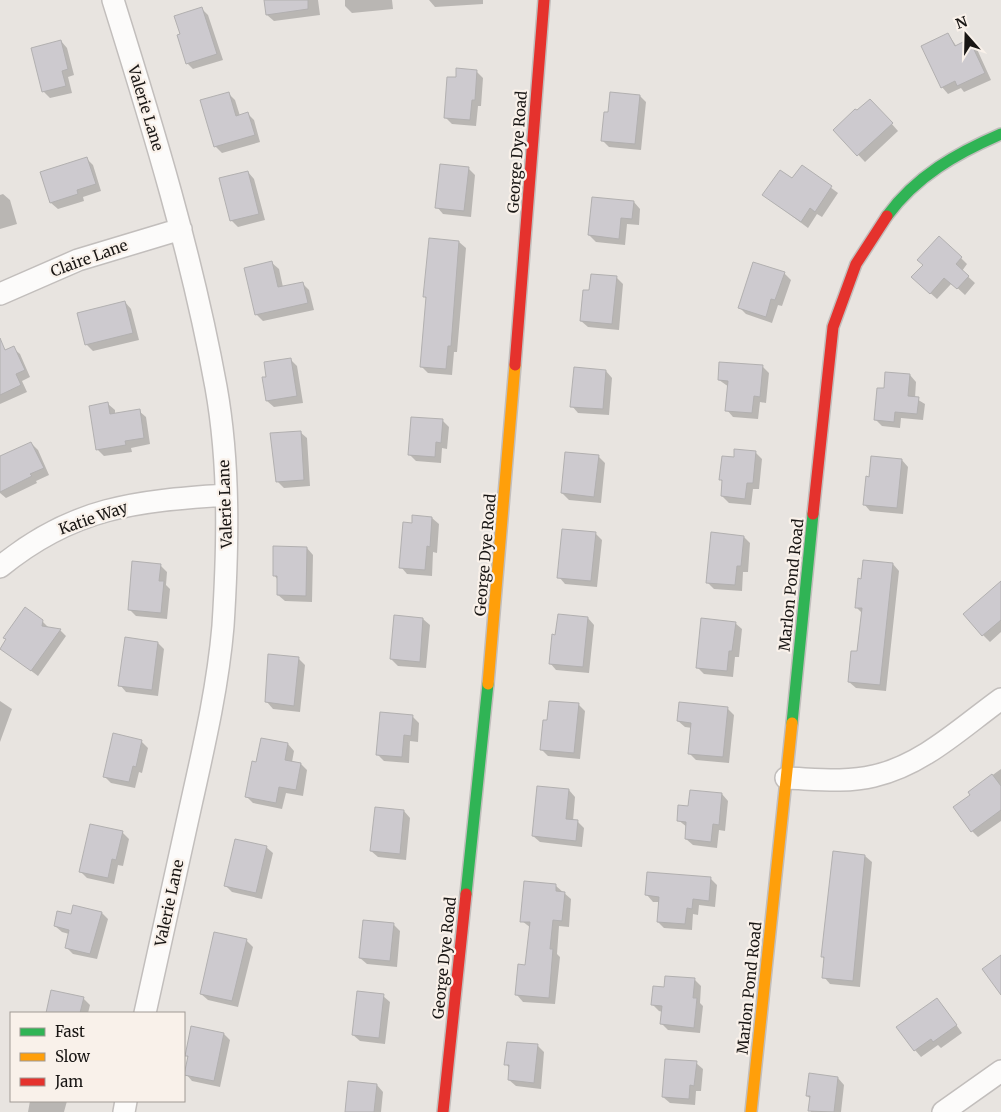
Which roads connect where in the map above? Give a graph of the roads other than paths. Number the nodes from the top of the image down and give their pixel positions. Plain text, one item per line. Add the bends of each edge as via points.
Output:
1 (113, 0) edge
2 (544, 0) edge
3 (1001, 134) edge
4 (181, 230) junction
5 (0, 294) edge
6 (226, 495) junction
7 (0, 567) edge
8 (1001, 699) edge
9 (786, 778) junction
10 (145, 1012) edge
11 (1001, 1071) edge
12 (443, 1112) edge
13 (751, 1112) edge
14 (943, 1112) edge

1 - 4 street, Valerie Lane
2 - 12 street, George Dye Road via 498,583
3 - 9 street, Marlon Pond Road via 966,149 911,188 886,214 868,240 852,267 841,296 828,362
4 - 5 street, Claire Lane via 78,260
4 - 6 street, Valerie Lane via 216,388
6 - 7 street, Katie Way via 152,500 82,518 49,533
6 - 10 street, Valerie Lane via 222,628 213,701
8 - 9 street via 923,756 899,769 848,780
9 - 13 street, Marlon Pond Road
11 - 14 street

